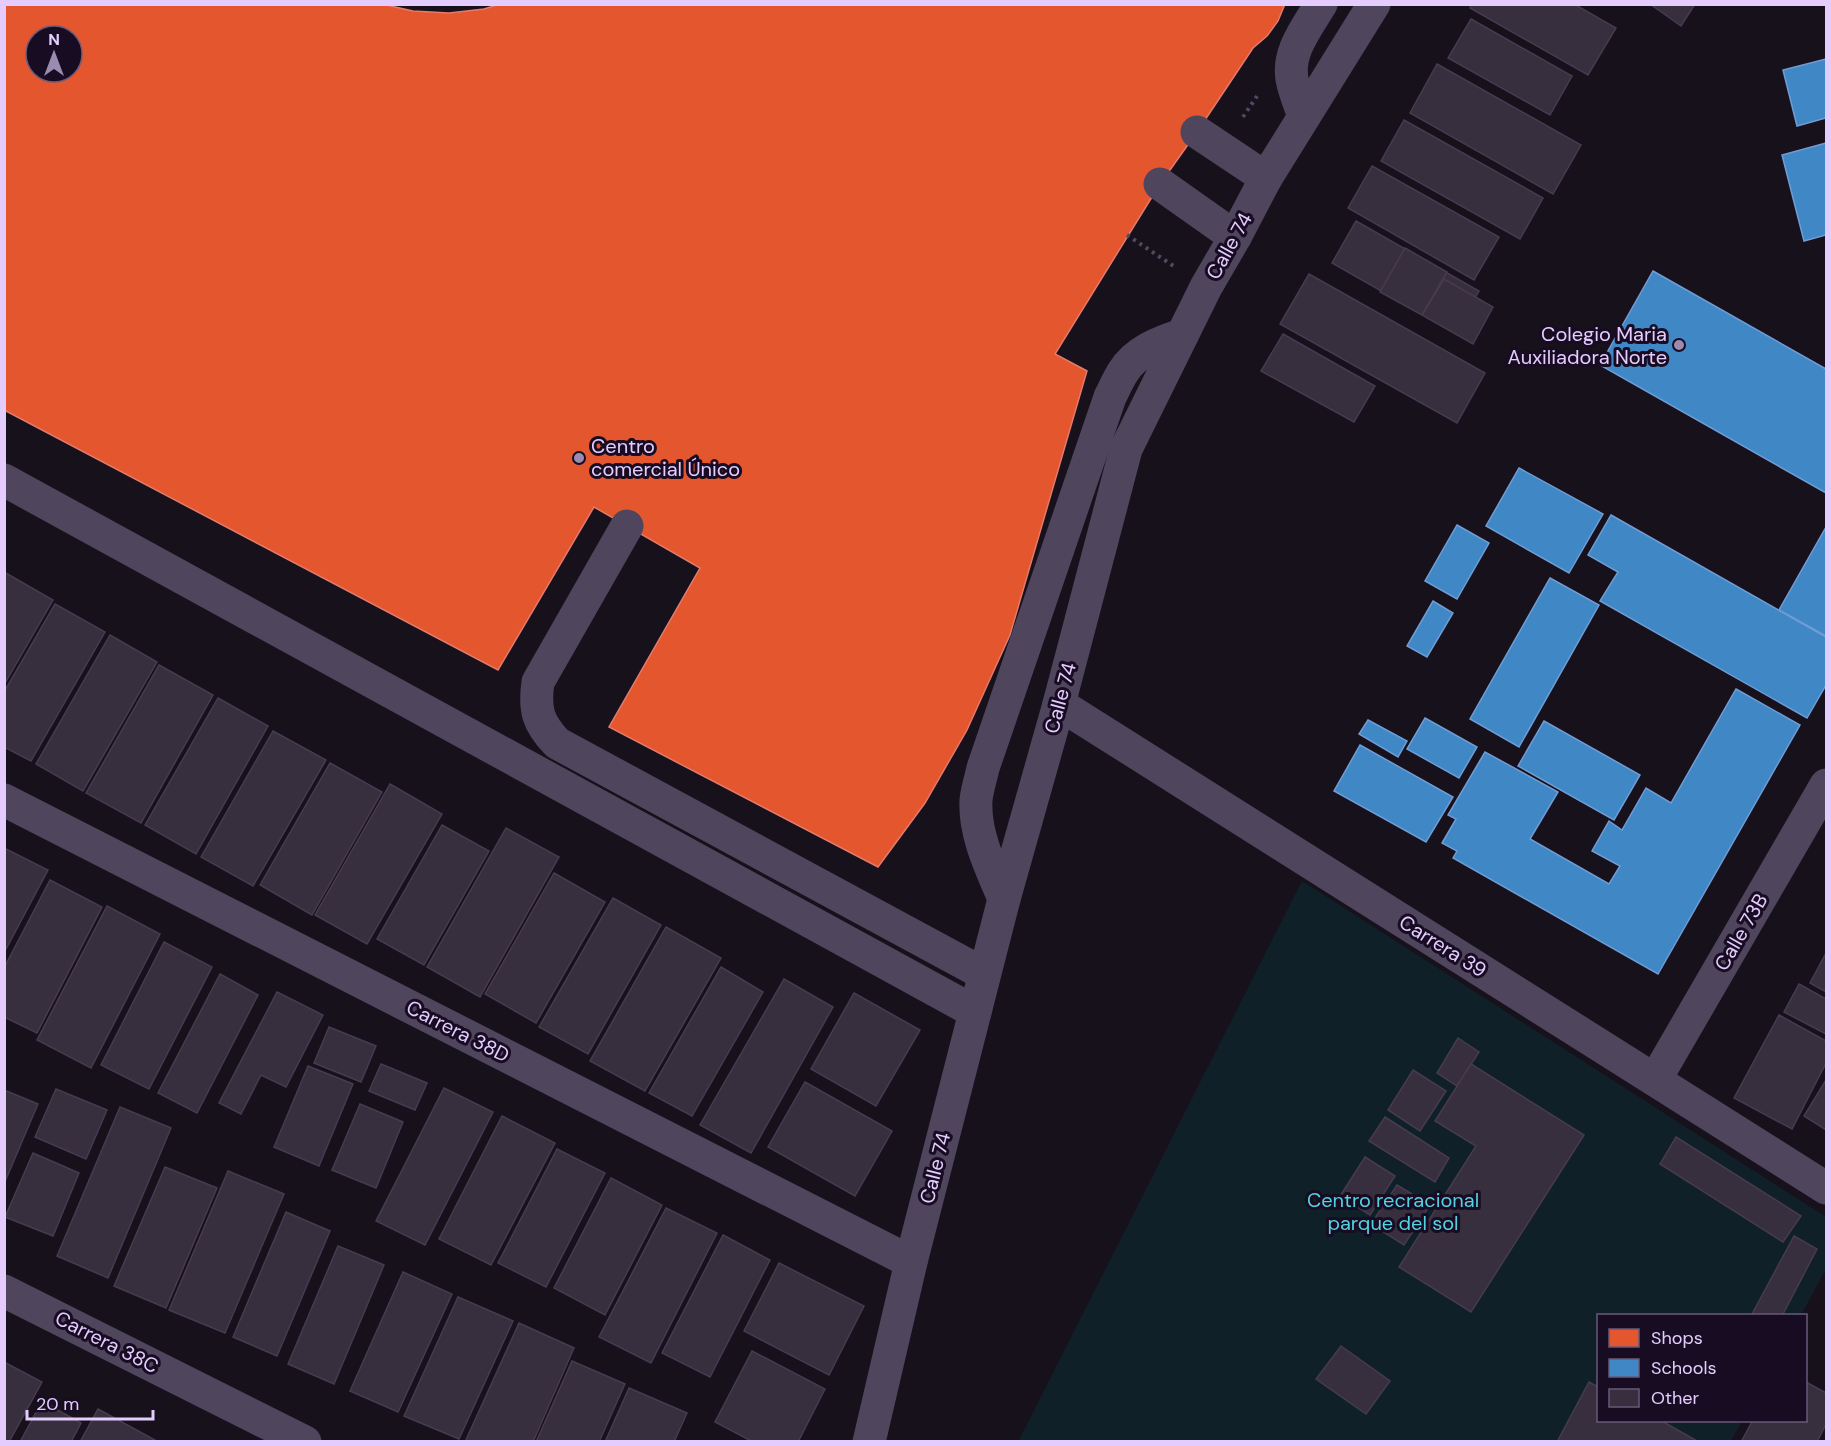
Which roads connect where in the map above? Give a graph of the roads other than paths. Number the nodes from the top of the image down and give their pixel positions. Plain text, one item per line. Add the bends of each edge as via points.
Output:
1 (1321, 4) edge
2 (1374, 4) edge
3 (1304, 116) junction
4 (1197, 132) dead end
5 (1266, 178) junction
6 (1160, 184) dead end
7 (1235, 237) junction
8 (1182, 335) junction
9 (4, 480) edge
10 (627, 526) dead end
11 (1059, 704) junction
12 (1827, 785) edge
13 (4, 800) edge
14 (1004, 898) junction
15 (984, 974) junction
16 (975, 1012) junction
17 (1656, 1080) junction
18 (1827, 1188) edge
19 (911, 1262) junction
20 (4, 1291) edge
21 (876, 1438) edge
22 (306, 1442) edge

1 - 3 street via 1292,56 1292,83
2 - 3 street, Calle 74
3 - 5 street, Calle 74
4 - 5 street
5 - 7 street, Calle 74
6 - 7 street
7 - 8 street, Calle 74
8 - 11 street, Calle 74 via 1126,449
8 - 14 street via 1138,355 1123,371 1110,398 983,768 976,800 977,823
9 - 16 street
10 - 15 street via 538,682 535,699 546,732 557,743
11 - 14 street, Calle 74
11 - 17 street, Carrera 39
12 - 17 street, Calle 73B
13 - 19 street, Carrera 38D
14 - 15 street, Calle 74
15 - 16 street, Calle 74
16 - 19 street, Calle 74
17 - 18 street, Carrera 39
19 - 21 street, Calle 74
20 - 22 street, Carrera 38C

